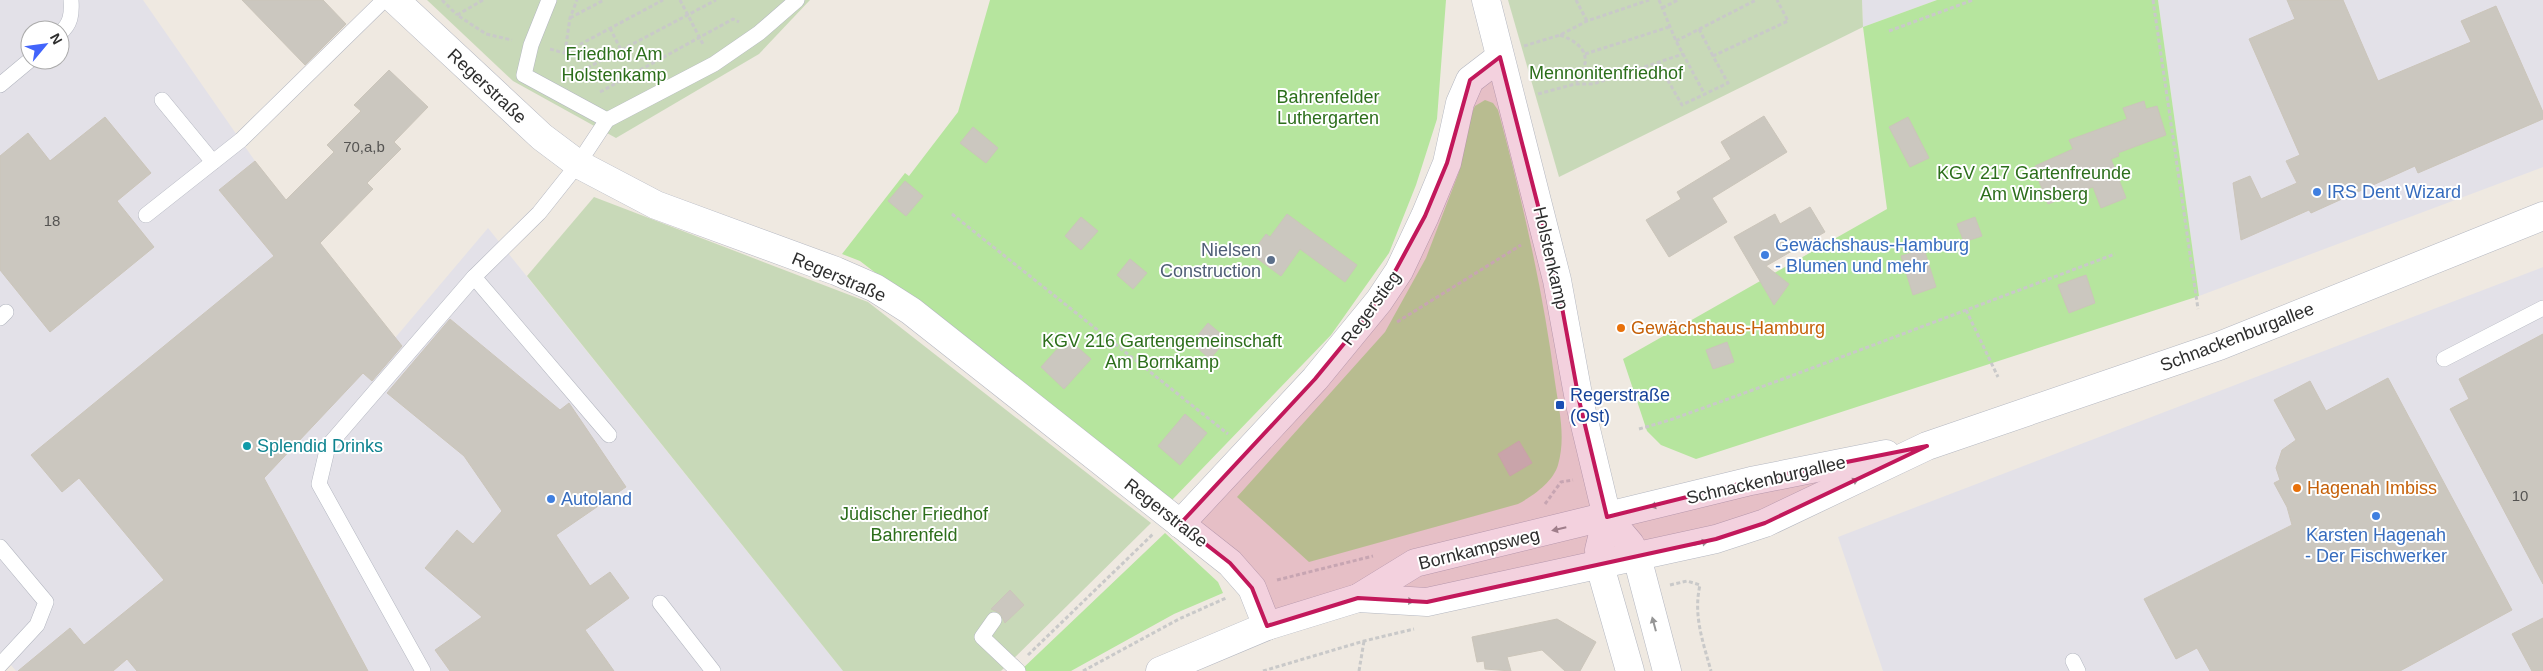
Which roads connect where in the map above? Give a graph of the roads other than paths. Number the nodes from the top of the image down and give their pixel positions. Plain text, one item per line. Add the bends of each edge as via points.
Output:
1 (71, 0) edge
2 (384, 0) edge
3 (395, 0) edge
4 (549, 0) edge
5 (797, 0) edge
6 (1486, 0) edge
7 (70, 20) edge
8 (1511, 52) junction
9 (20, 69) edge
10 (0, 86) edge
11 (162, 100) dead end
12 (608, 120) junction
13 (213, 162) junction
14 (578, 164) junction
15 (146, 215) dead end
16 (2543, 216) edge
17 (474, 277) junction
18 (2543, 308) edge
19 (2444, 359) dead end
20 (609, 435) dead end
21 (1927, 446) junction
22 (1607, 517) junction
23 (1180, 524) junction
24 (0, 547) edge
25 (1637, 557) junction
26 (1600, 566) junction
27 (1358, 598) junction
28 (660, 603) dead end
29 (994, 620) dead end
30 (1267, 626) junction
31 (0, 665) edge
32 (1017, 669) edge
33 (423, 671) edge
34 (713, 671) edge
35 (1160, 671) edge
36 (1630, 671) edge
37 (1667, 671) edge

1 - 7 lane
2 - 13 lane via 241,140
3 - 14 main road, Regerstraße via 542,137
4 - 12 lane via 524,75
5 - 12 lane via 760,33 714,64
6 - 8 main road, Holstenkamp
8 - 22 main road, Holstenkamp via 1579,400
8 - 23 main road, Regerstieg via 1470,80 1460,103 1447,163 1426,216 1399,271 1379,301 1349,339
9 - 10 lane
11 - 13 lane
12 - 14 lane
13 - 15 lane
14 - 17 lane via 539,214
14 - 23 main road, Regerstraße via 656,205 875,288 911,311
16 - 21 main road, Schnackenburgallee via 2219,346
17 - 20 lane
17 - 33 lane via 328,446 319,484
18 - 19 lane
21 -> 22 main road, Schnackenburgallee via 1752,482
25 -> 21 main road, Schnackenburgallee via 1716,539 1766,523
22 - 25 main road, Holstenkamp
22 - 26 main road, Holstenkamp via 1599,550
22 -> 27 main road, Bornkampsweg via 1415,563
23 - 30 main road, Regerstraße via 1230,563 1247,582
24 - 31 lane via 46,602 37,625
25 - 26 main road, Schnackenburgallee
37 -> 25 main road, Holstenkamp
27 -> 26 main road, Bornkampsweg via 1427,602
26 - 36 main road, Holstenkamp
27 - 30 main road, Bornkampsweg
28 - 34 lane
29 - 32 lane via 982,637
30 - 35 main road, Bornkampsweg

